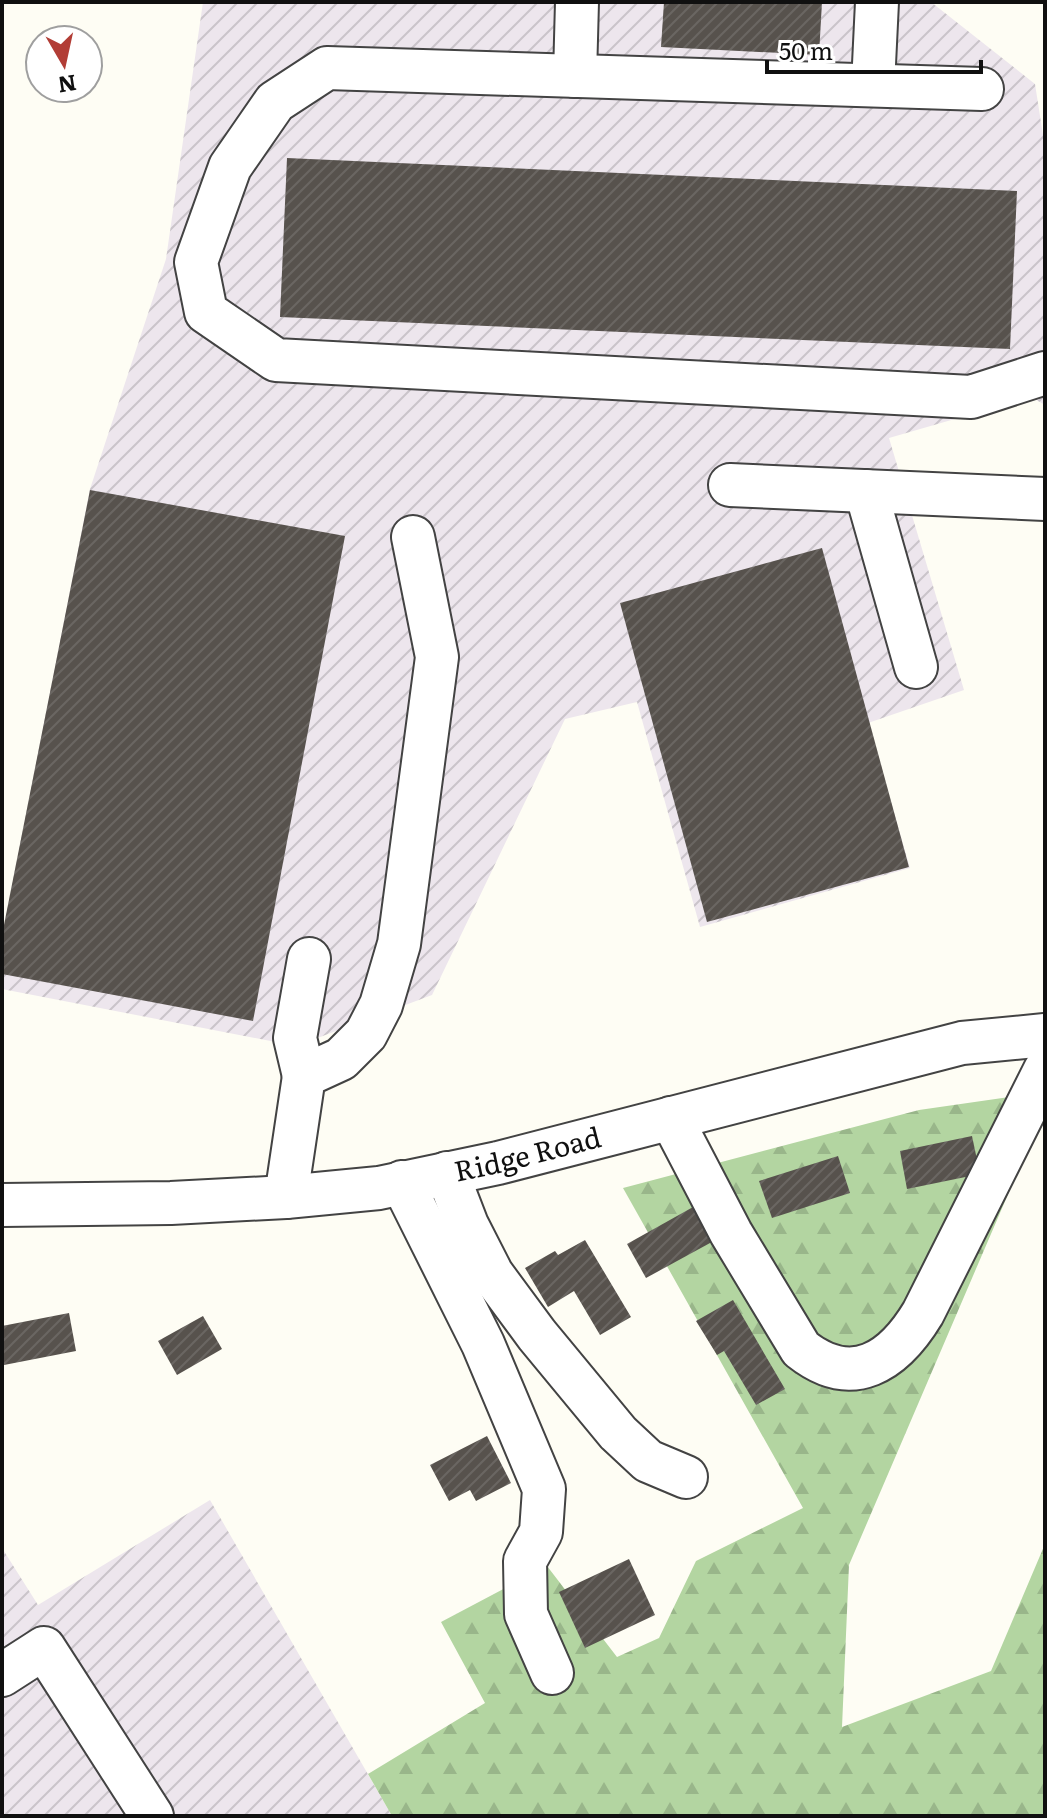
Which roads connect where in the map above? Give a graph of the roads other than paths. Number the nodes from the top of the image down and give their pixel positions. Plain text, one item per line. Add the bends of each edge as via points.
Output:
1 (577, 2) edge
2 (877, 2) edge
3 (575, 76) junction
4 (873, 85) junction
5 (982, 89) dead end
6 (1045, 373) edge
7 (730, 485) dead end
8 (866, 491) junction
9 (1045, 499) edge
10 (413, 537) dead end
11 (916, 667) dead end
12 (309, 959) dead end
13 (1045, 1035) edge
14 (1045, 1070) edge
15 (304, 1076) junction
16 (671, 1118) junction
17 (447, 1173) junction
18 (402, 1182) junction
19 (286, 1197) junction
20 (2, 1205) edge
21 (686, 1477) dead end
22 (552, 1673) dead end
23 (2, 1675) edge
24 (152, 1816) edge

1 - 3 street
2 - 4 street
3 - 4 street
3 - 6 street via 327,68 275,102 230,167 196,262 206,312 276,360 971,397
4 - 5 street
7 - 8 street
8 - 9 street
8 - 11 street
10 - 15 street via 437,657 399,944 381,1005 366,1034 341,1059
12 - 15 street via 295,1038
13 - 16 street, Ridge Road via 962,1043
14 - 16 street via 908,1338 888,1356 864,1367 818,1363 801,1349 731,1233
15 - 19 street
16 - 17 street, Ridge Road
17 - 18 street, Ridge Road
17 - 21 street via 492,1274 537,1335 618,1433 648,1461
18 - 19 street, Ridge Road
18 - 22 street via 483,1344 544,1489 541,1532 525,1561 526,1614
19 - 20 street, Ridge Road
23 - 24 street via 44,1648

